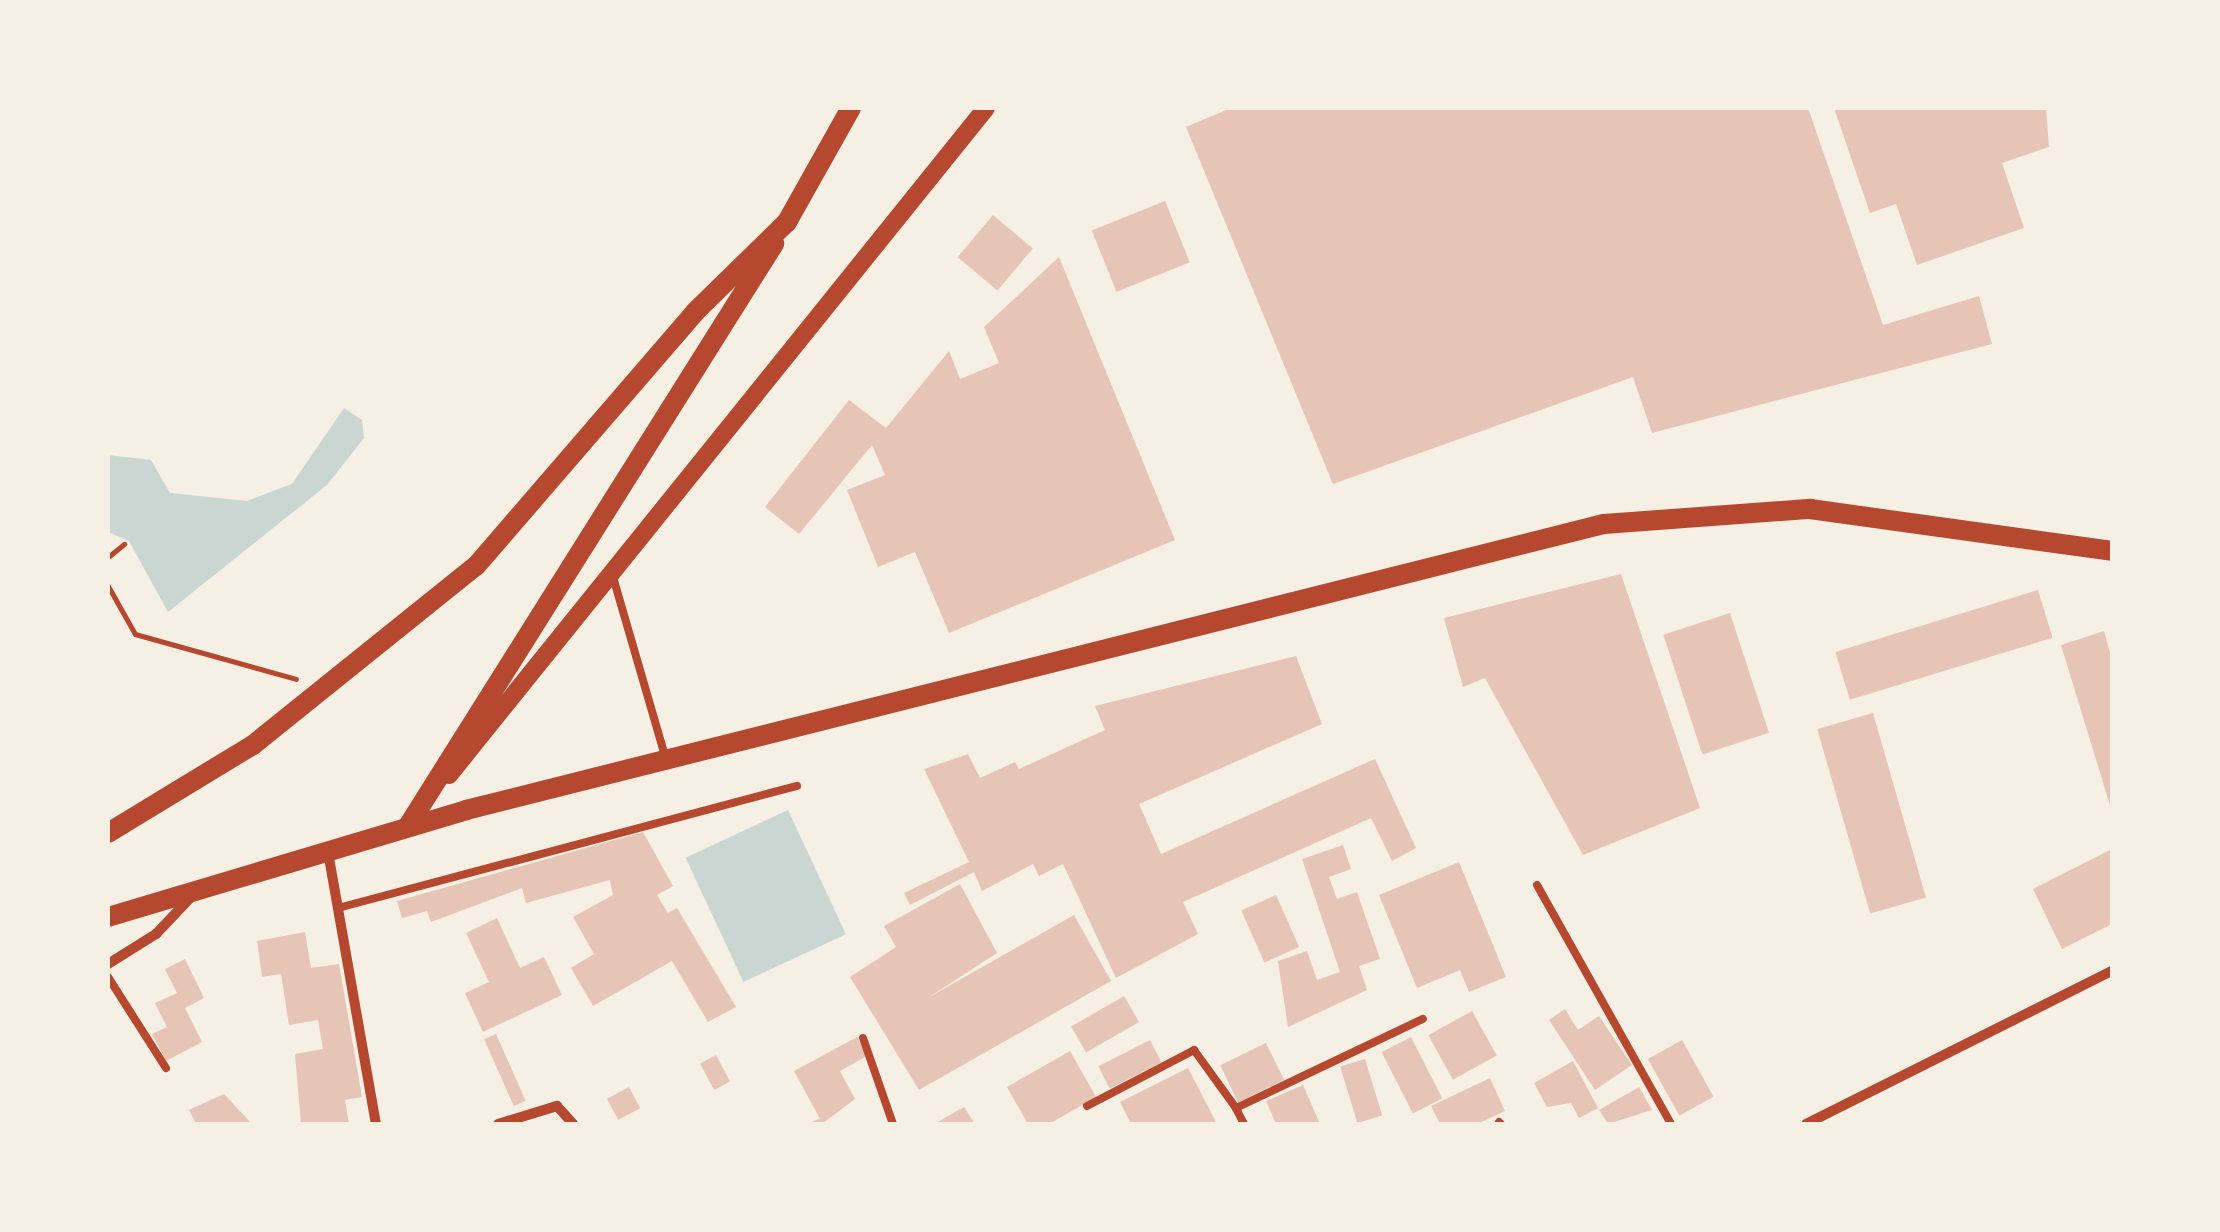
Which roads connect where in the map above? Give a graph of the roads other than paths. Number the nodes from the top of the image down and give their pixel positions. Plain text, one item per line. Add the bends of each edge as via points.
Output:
1 (851, 108) edge
2 (986, 108) edge
3 (787, 222) junction
4 (2112, 551) edge
5 (612, 572) junction
6 (666, 760) junction
7 (798, 786) dead end
8 (408, 826) junction
9 (108, 832) edge
10 (328, 852) junction
11 (1537, 886) dead end
12 (193, 894) junction
13 (338, 908) junction
14 (108, 917) edge
15 (108, 964) edge
16 (2112, 971) edge
17 (108, 977) edge
18 (1422, 1019) dead end
19 (862, 1038) dead end
20 (166, 1068) dead end
21 (1087, 1106) dead end
22 (1236, 1108) junction
23 (376, 1124) edge
24 (498, 1124) edge
25 (573, 1124) edge
26 (893, 1124) edge
27 (1244, 1124) edge
28 (1671, 1124) edge
29 (1806, 1124) edge

1 - 3 main road
2 - 5 street
3 - 8 main road
3 - 9 main road via 695,312 476,566 314,701
4 - 6 main road via 1891,515 1678,513
5 - 6 lane
5 - 8 street
6 - 8 main road
7 - 13 lane
8 - 10 main road
10 - 12 main road
10 - 13 street
11 - 28 lane
12 - 14 main road
12 - 15 street via 156,934
13 - 23 street
16 - 29 street
17 - 20 lane
18 - 22 lane
19 - 26 lane
21 - 22 lane via 1194,1050
22 - 27 lane
24 - 25 street via 556,1106

